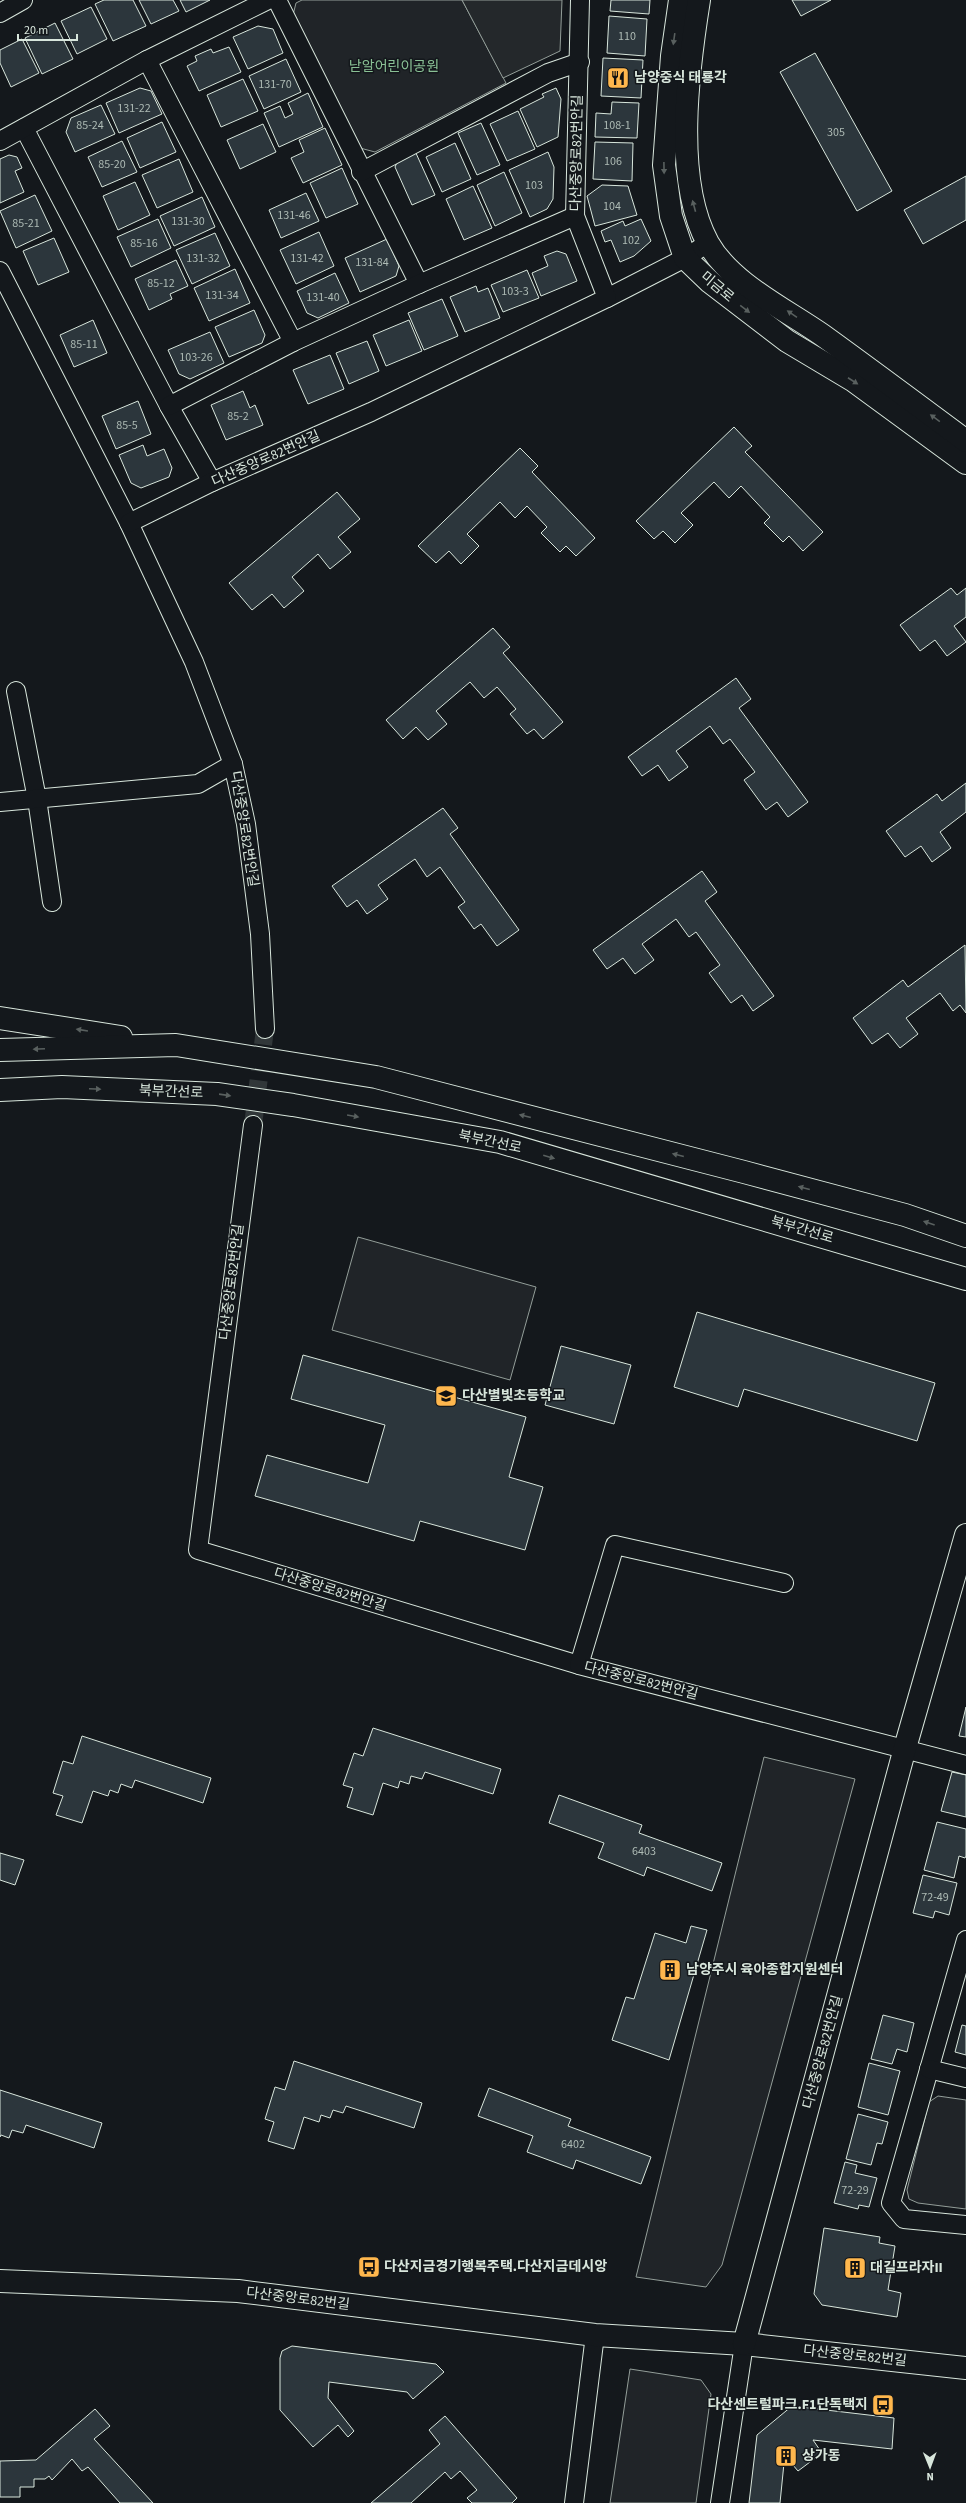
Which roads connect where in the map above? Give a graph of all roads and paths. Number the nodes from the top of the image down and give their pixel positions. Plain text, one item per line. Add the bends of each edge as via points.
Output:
1 (23, 0) edge
2 (268, 0) edge
3 (277, 0) edge
4 (580, 0) edge
5 (680, 0) edge
6 (699, 0) edge
7 (0, 13) edge
8 (147, 60) junction
9 (580, 62) junction
10 (24, 128) junction
11 (0, 141) edge
12 (361, 172) junction
13 (575, 216) junction
14 (708, 243) junction
15 (685, 258) junction
16 (0, 271) edge
17 (419, 284) junction
18 (607, 298) junction
19 (293, 342) junction
20 (169, 406) junction
21 (966, 441) edge
22 (966, 463) edge
23 (212, 482) junction
24 (129, 523) junction
25 (16, 691) dead end
26 (233, 764) junction
27 (37, 799) junction
28 (0, 802) edge
29 (52, 902) dead end
30 (0, 1018) edge
31 (265, 1029) tunnel mouth
32 (176, 1045) junction
33 (0, 1050) edge
34 (62, 1088) junction
35 (0, 1090) edge
36 (0, 1100) edge
37 (253, 1124) tunnel mouth
38 (966, 1236) edge
39 (966, 1279) edge
40 (966, 1535) edge
41 (784, 1583) dead end
42 (579, 1665) junction
43 (905, 1748) junction
44 (966, 1765) edge
45 (966, 1940) edge
46 (930, 2069) junction
47 (966, 2078) edge
48 (966, 2225) edge
49 (0, 2280) edge
50 (595, 2335) junction
51 (744, 2344) junction
52 (966, 2368) edge
53 (574, 2503) edge
54 (720, 2503) edge

1 - 7 street
2 - 8 street
3 - 12 street
4 - 9 street, 다산중앙로82번안길
5 -> 15 main road, 미금로 via 672,56 664,165 671,216
14 -> 6 main road, 미금로 via 695,210 687,177 686,152 692,50
8 - 10 street
8 - 19 street
9 - 12 street via 548,73
9 - 13 street, 다산중앙로82번안길
10 - 11 street
10 - 20 street
12 - 17 street
13 - 17 street
13 - 18 street, 다산중앙로82번안길
14 - 15 street
21 -> 14 main road, 미금로 via 824,336 742,281 723,265
15 - 18 street
15 -> 22 main road, 미금로 via 710,282 787,341 854,381
16 - 24 street
17 - 19 street
18 - 23 street, 다산중앙로82번안길 via 371,412
19 - 20 street
20 - 23 street
23 - 24 street, 다산중앙로82번안길
24 - 26 street, 다산중앙로82번안길 via 194,662
25 - 27 street
26 - 27 street via 198,784
26 - 31 street, 다산중앙로82번안길 via 246,824 260,934
27 - 28 street
27 - 29 street
32 -> 30 main road
32 -> 33 main road
38 -> 32 main road via 905,1215 376,1077
34 - 35 main road, 북부간선로
34 - 36 main road
34 -> 39 main road, 북부간선로 via 217,1094 500,1142
37 - 42 street, 다산중앙로82번안길 via 198,1550
40 - 43 main road
41 - 42 street via 615,1545
42 - 43 street, 다산중앙로82번안길
43 - 44 street
43 - 51 main road, 다산중앙로82번안길
45 - 46 street
46 - 47 street
46 - 48 street via 891,2204 904,2219
49 - 50 main road, 다산중앙로82번길 via 238,2291
50 - 51 main road, 다산중앙로82번길
50 - 53 street
51 - 52 main road, 다산중앙로82번길
51 - 54 street

